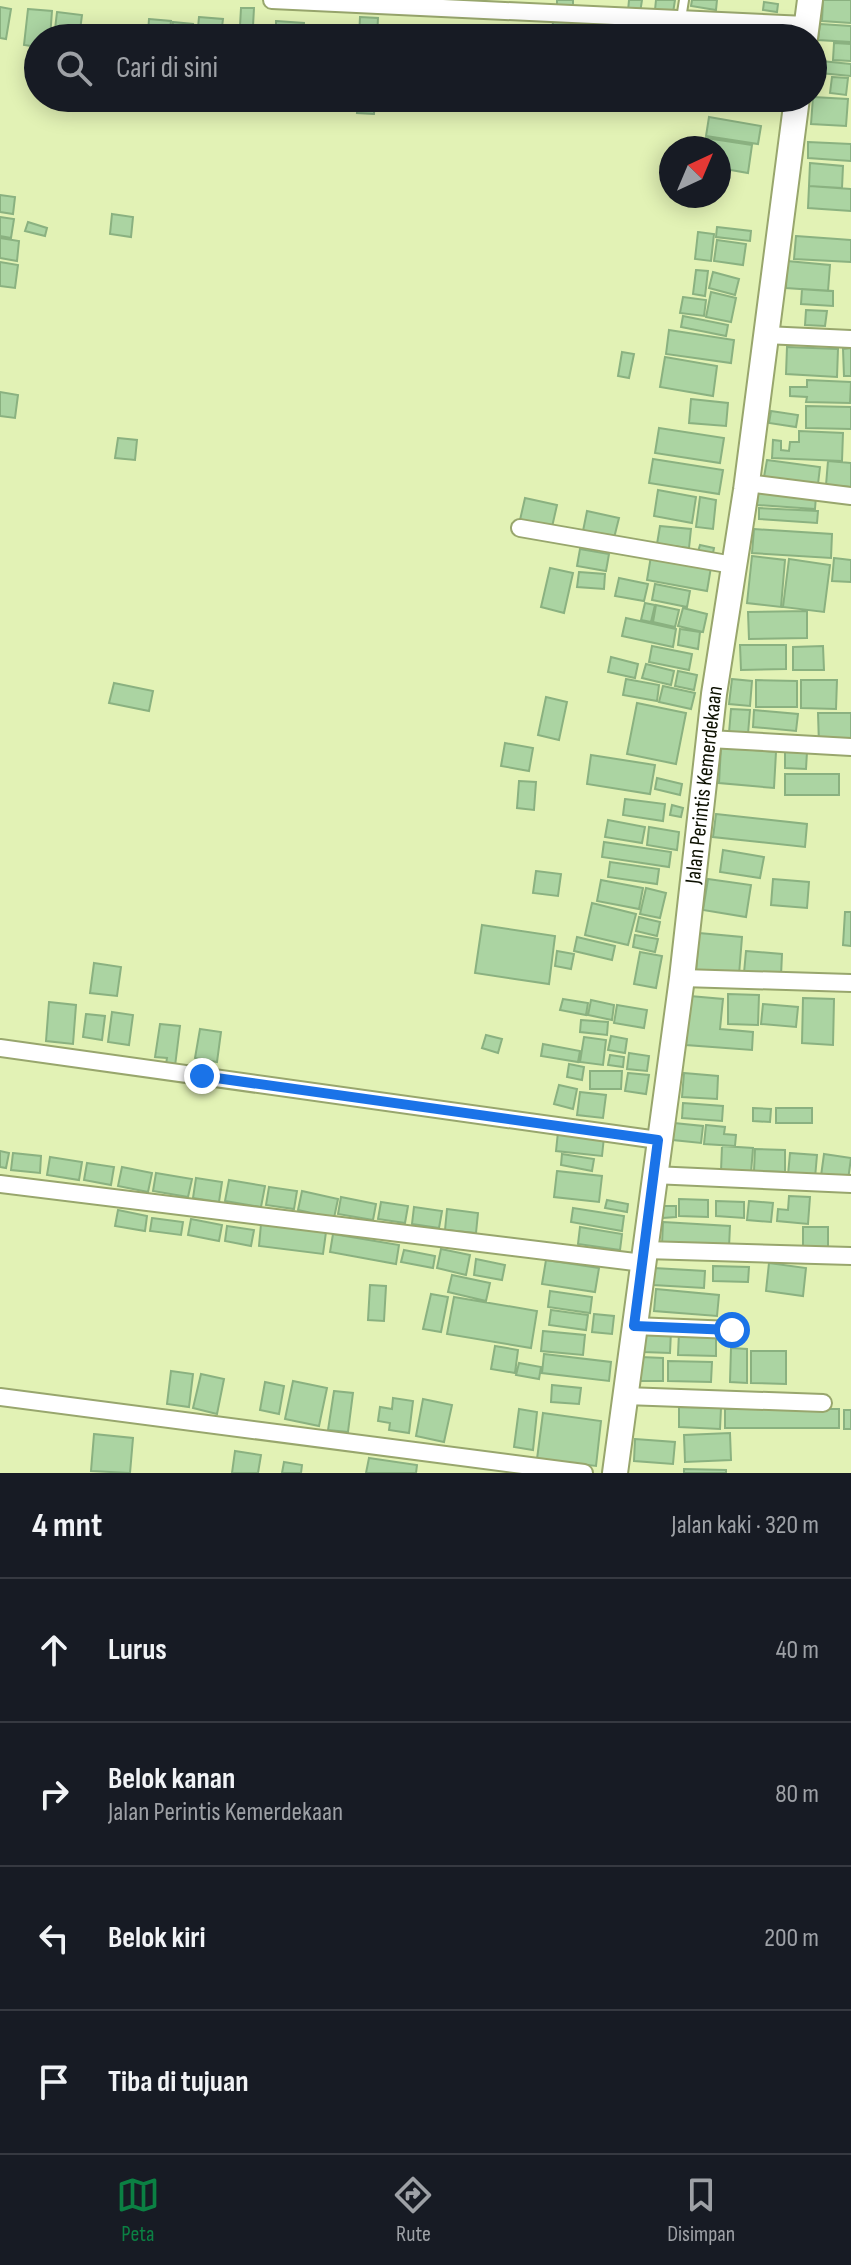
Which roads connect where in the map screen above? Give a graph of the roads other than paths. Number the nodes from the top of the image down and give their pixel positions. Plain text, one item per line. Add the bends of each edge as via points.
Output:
1 (272, 0) edge
2 (684, 0) edge
3 (810, 0) edge
4 (681, 19) junction
5 (733, 24) edge
6 (807, 24) edge
7 (795, 112) edge
8 (765, 335) junction
9 (851, 339) edge
10 (747, 483) junction
11 (851, 496) edge
12 (520, 528) dead end
13 (733, 565) junction
14 (709, 739) junction
15 (851, 747) edge
16 (682, 978) junction
17 (851, 983) edge
18 (0, 1048) edge
19 (658, 1140) junction
20 (653, 1175) junction
21 (0, 1184) edge
22 (851, 1184) edge
23 (851, 1256) edge
24 (644, 1257) junction
25 (634, 1326) junction
26 (732, 1330) dead end
27 (625, 1396) junction
28 (0, 1397) edge
29 (823, 1403) dead end
30 (584, 1473) edge
31 (615, 1473) edge

1 - 4 street
2 - 4 lane
3 - 6 street
4 - 5 street
7 - 8 street, Jalan Perintis Kemerdekaan
8 - 9 street
8 - 10 street, Jalan Perintis Kemerdekaan
10 - 11 street
10 - 13 street, Jalan Perintis Kemerdekaan
12 - 13 street
13 - 14 street, Jalan Perintis Kemerdekaan
14 - 15 street
14 - 16 street, Jalan Perintis Kemerdekaan
16 - 17 street
16 - 19 street, Jalan Perintis Kemerdekaan
18 - 19 street
19 - 20 street, Jalan Perintis Kemerdekaan
20 - 22 street
20 - 24 street, Jalan Perintis Kemerdekaan
21 - 24 street
23 - 24 street
24 - 25 street, Jalan Perintis Kemerdekaan
25 - 26 street
25 - 27 street, Jalan Perintis Kemerdekaan
27 - 29 street
27 - 31 street, Jalan Perintis Kemerdekaan
28 - 30 street

